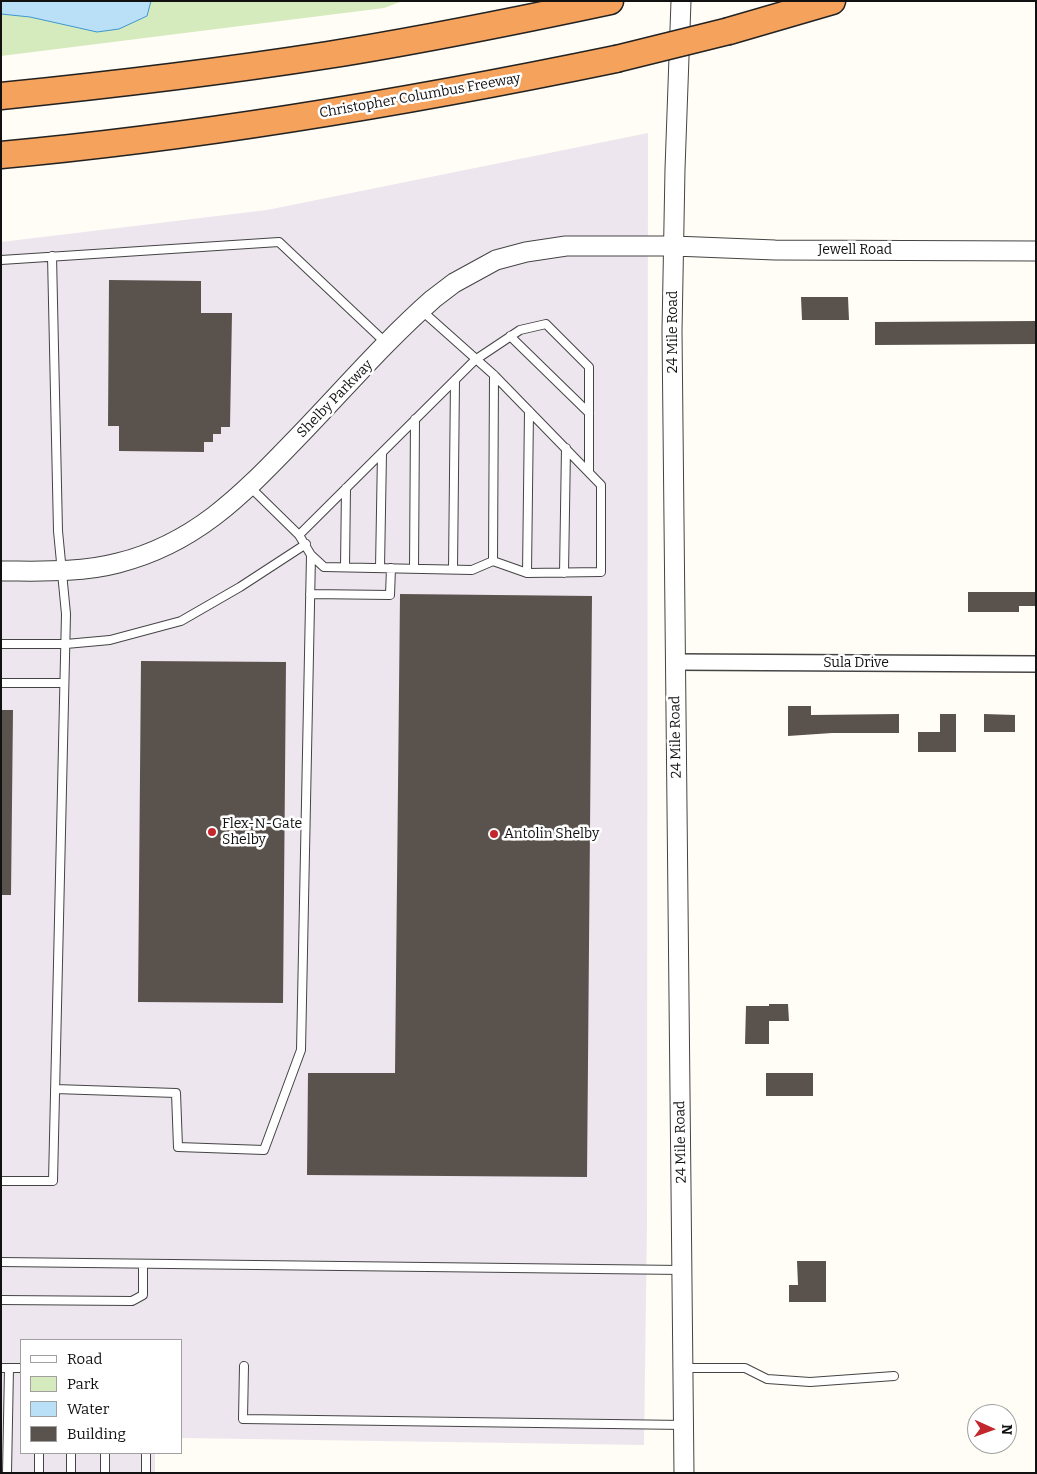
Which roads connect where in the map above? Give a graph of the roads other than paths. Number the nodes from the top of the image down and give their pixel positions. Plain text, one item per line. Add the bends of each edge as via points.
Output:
1 (610, 1) edge
2 (681, 1) edge
3 (832, 1) edge
4 (1, 96) edge
5 (1, 154) edge
6 (674, 246) junction
7 (1036, 251) edge
8 (52, 256) junction
9 (1, 260) edge
10 (421, 310) junction
11 (510, 336) junction
12 (388, 344) junction
13 (475, 360) junction
14 (494, 375) junction
15 (455, 380) junction
16 (530, 411) junction
17 (589, 413) junction
18 (415, 419) junction
19 (566, 448) junction
20 (382, 453) junction
21 (589, 472) junction
22 (249, 486) junction
23 (346, 488) junction
24 (299, 534) junction
25 (306, 544) junction
26 (311, 556) junction
27 (493, 561) junction
28 (345, 567) junction
29 (380, 568) junction
30 (391, 568) junction
31 (414, 569) junction
32 (453, 569) junction
33 (62, 570) junction
34 (1, 571) edge
35 (527, 573) junction
36 (564, 573) junction
37 (310, 594) junction
38 (1, 644) edge
39 (66, 644) junction
40 (676, 662) junction
41 (1036, 664) edge
42 (1, 683) edge
43 (63, 683) junction
44 (55, 1089) junction
45 (1, 1181) edge
46 (1, 1262) edge
47 (143, 1264) junction
48 (682, 1270) junction
49 (1, 1300) edge
50 (244, 1366) dead end
51 (5, 1368) edge
52 (20, 1368) edge
53 (683, 1368) junction
54 (894, 1376) dead end
55 (684, 1425) junction
56 (39, 1454) edge
57 (71, 1454) edge
58 (105, 1454) edge
59 (146, 1454) edge
60 (7, 1473) edge
61 (39, 1473) edge
62 (71, 1473) edge
63 (104, 1473) edge
64 (146, 1473) edge
65 (684, 1473) edge

1 - 4 highway via 329,55
2 - 6 street, 24 Mile Road
3 - 5 highway, Christopher Columbus Freeway, bridge via 729,32 616,60 342,110 195,132
6 - 7 street, Jewell Road via 775,250
6 - 10 street, Shelby Parkway via 580,246 526,252 496,260 468,274
6 - 40 street, 24 Mile Road
8 - 9 lane
8 - 12 lane via 279,242
8 - 33 lane via 58,531
10 - 12 street, Shelby Parkway
10 - 13 lane
11 - 13 lane
11 - 17 lane
11 - 17 lane via 520,330 546,324 589,367
12 - 22 street, Shelby Parkway
13 - 14 lane
13 - 15 lane
14 - 16 lane
14 - 27 lane
15 - 18 lane
15 - 32 lane
16 - 19 lane
16 - 35 lane
17 - 21 lane
18 - 20 lane
18 - 31 lane
19 - 21 lane
19 - 36 lane
20 - 23 lane
20 - 29 lane
21 - 36 lane via 601,484 601,572
22 - 24 lane
22 - 33 street, Shelby Parkway via 203,526 164,547 118,563
23 - 24 lane
23 - 28 lane
24 - 25 lane
25 - 26 lane
25 - 39 lane via 181,621 110,640
26 - 28 lane via 324,567
26 - 37 lane
27 - 32 lane via 472,570
27 - 35 lane
28 - 29 lane
29 - 30 lane
30 - 31 lane
30 - 37 lane via 390,595
31 - 32 lane
33 - 34 street, Shelby Parkway
33 - 39 lane via 66,595
35 - 36 lane
37 - 44 lane via 301,1050 264,1150 178,1147 176,1092
38 - 39 lane
39 - 43 lane
40 - 41 street, Sula Drive
40 - 48 street, 24 Mile Road
42 - 43 lane
43 - 44 lane
44 - 45 lane via 53,1181
46 - 47 lane
47 - 48 lane
47 - 49 lane via 143,1295 132,1301
48 - 53 street, 24 Mile Road
50 - 55 lane via 243,1418
51 - 52 lane
51 - 60 lane
53 - 54 lane via 745,1368 777,1381
53 - 55 street, 24 Mile Road
55 - 65 street, 24 Mile Road
56 - 61 lane
57 - 62 lane
58 - 63 lane
59 - 64 lane

